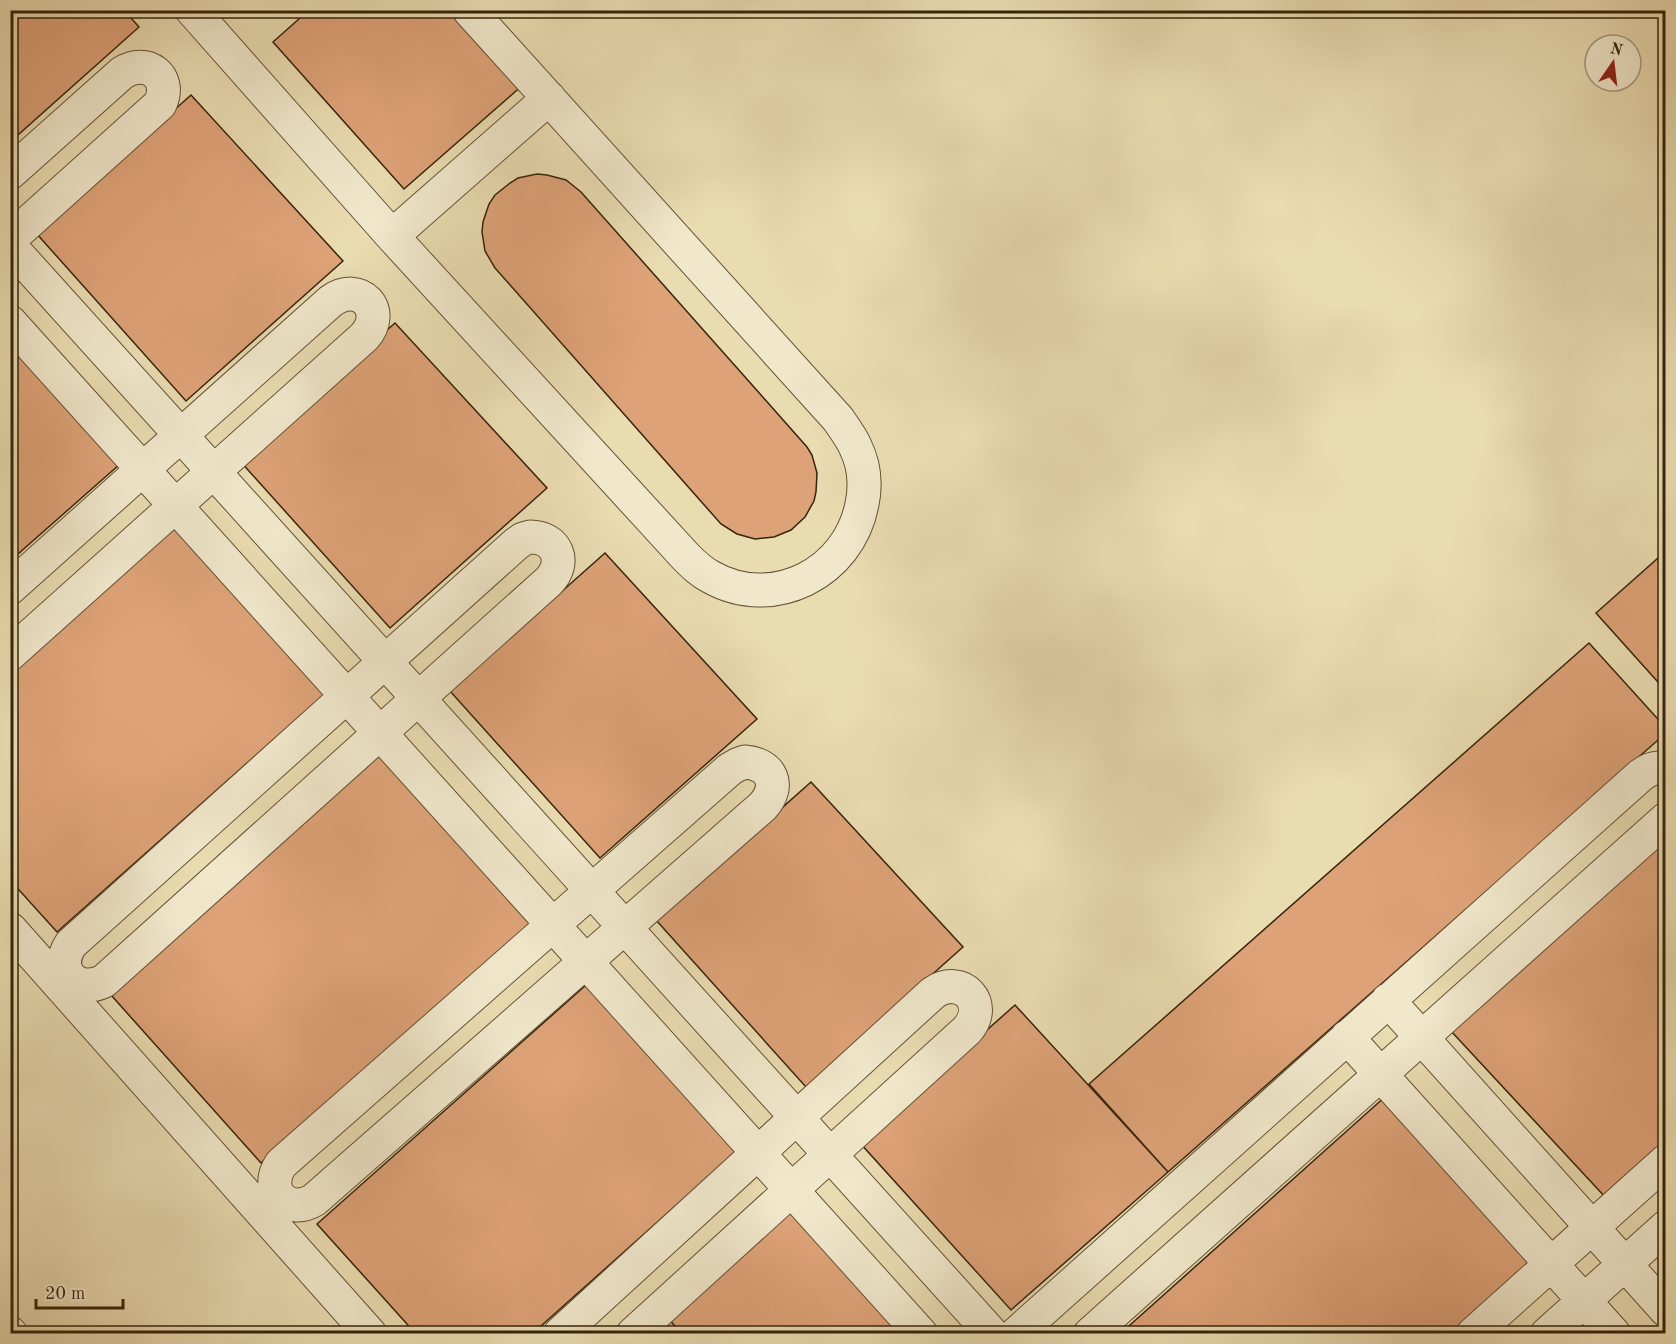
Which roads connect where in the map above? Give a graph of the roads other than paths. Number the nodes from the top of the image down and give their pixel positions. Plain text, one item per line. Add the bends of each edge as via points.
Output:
1 (469, 10) edge
2 (203, 14) edge
3 (549, 99) junction
4 (10, 173) edge
5 (392, 236) junction
6 (10, 239) edge
7 (10, 246) edge
8 (10, 322) edge
9 (181, 435) junction
10 (143, 469) junction
11 (214, 472) junction
12 (176, 506) junction
13 (10, 588) edge
14 (10, 654) edge
15 (386, 662) junction
16 (347, 696) junction
17 (419, 698) junction
18 (380, 732) junction
19 (1665, 768) edge
20 (1665, 819) edge
21 (592, 890) junction
22 (553, 925) junction
23 (625, 927) junction
24 (10, 929) edge
25 (586, 962) junction
26 (1388, 1000) junction
27 (1347, 1037) junction
28 (1421, 1037) junction
29 (1380, 1074) junction
30 (797, 1118) junction
31 (758, 1153) junction
32 (830, 1154) junction
33 (1665, 1161) edge
34 (791, 1189) junction
35 (1665, 1227) edge
36 (1592, 1228) junction
37 (1551, 1263) junction
38 (1624, 1264) junction
39 (1584, 1300) junction
40 (1665, 1310) edge
41 (370, 1334) edge
42 (560, 1334) edge
43 (633, 1334) edge
44 (921, 1334) edge
45 (992, 1334) edge
46 (1016, 1334) edge
47 (1090, 1334) edge
48 (1473, 1334) edge
49 (1547, 1334) edge
50 (1614, 1334) edge

1 - 3 lane
2 - 5 lane
3 - 5 lane
3 - 5 lane via 848,433 861,464 864,497 851,537 837,558 795,585 761,590 728,585 698,569
4 - 6 lane via 122,73 136,66 158,74 164,88 160,104
7 - 9 lane
8 - 10 lane
9 - 10 lane
9 - 11 lane
9 - 11 lane via 338,296 346,293 368,302 374,316 364,337
10 - 12 lane
10 - 13 lane
11 - 12 lane
11 - 15 lane
12 - 14 lane
12 - 16 lane
15 - 16 lane
15 - 17 lane
15 - 17 lane via 523,539 539,537 552,545 558,560 554,575
16 - 18 lane
16 - 18 lane via 71,944 64,959 68,975 80,985 104,981
17 - 18 lane
17 - 21 lane
18 - 22 lane
19 - 26 lane via 1647,770 1641,775
20 - 28 lane
21 - 22 lane
21 - 23 lane
21 - 23 lane via 737,765 753,763 767,771 773,785 769,800
22 - 25 lane
22 - 25 lane via 281,1164 274,1179 278,1194 290,1204 307,1205 314,1200
23 - 25 lane
23 - 30 lane
24 - 41 lane
25 - 31 lane
26 - 27 lane
26 - 28 lane
27 - 29 lane
27 - 46 lane
28 - 29 lane
28 - 36 lane
29 - 37 lane
29 - 47 lane
30 - 31 lane
30 - 32 lane
30 - 32 lane via 940,988 956,986 970,994 976,1009 972,1024
31 - 34 lane
31 - 42 lane
32 - 34 lane
32 - 45 lane
33 - 36 lane
34 - 43 lane
34 - 44 lane
35 - 38 lane
36 - 37 lane
36 - 38 lane
37 - 39 lane
37 - 48 lane
38 - 39 lane
38 - 40 lane
39 - 49 lane
39 - 50 lane

